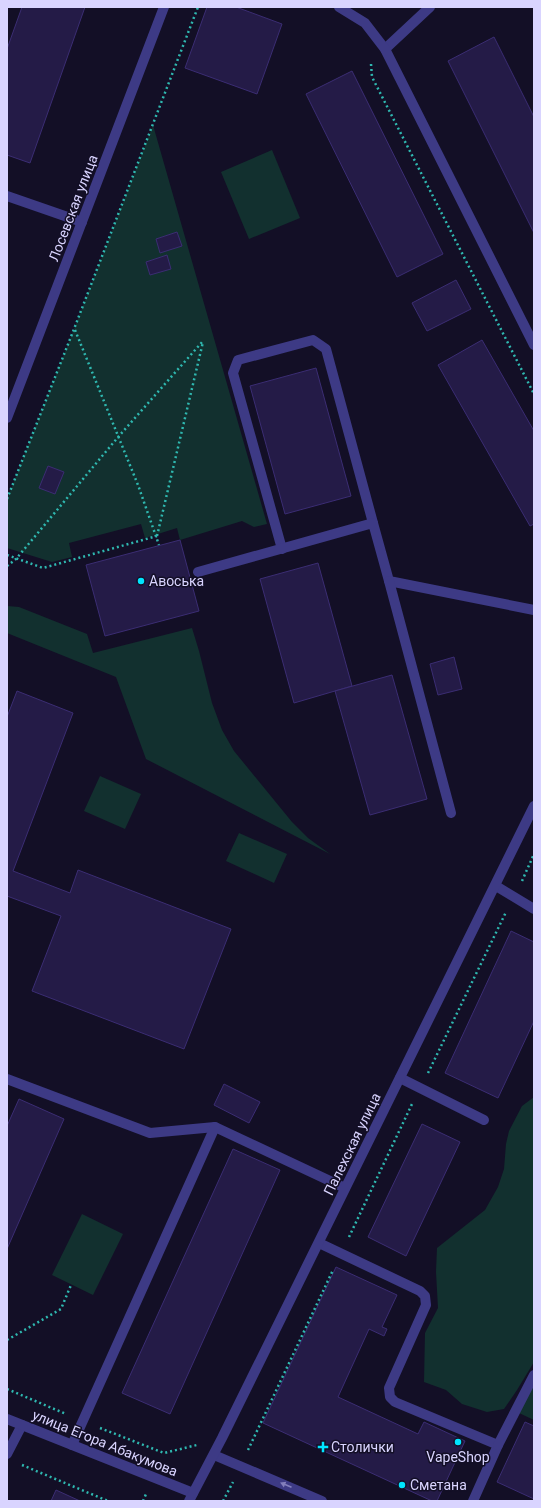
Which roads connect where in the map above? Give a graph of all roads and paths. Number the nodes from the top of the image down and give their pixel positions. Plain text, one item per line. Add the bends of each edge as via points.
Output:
1 (164, 7) edge
2 (198, 7) edge
3 (339, 7) edge
4 (430, 7) edge
5 (385, 49) junction
6 (370, 62) dead end
7 (7, 196) edge
8 (82, 222) junction
9 (74, 329) junction
10 (534, 345) edge
11 (534, 394) edge
12 (7, 418) edge
13 (119, 436) junction
14 (7, 500) edge
15 (373, 523) junction
16 (157, 536) junction
17 (159, 545) dead end
18 (282, 548) junction
19 (7, 556) edge
20 (16, 559) junction
21 (7, 566) edge
22 (198, 572) dead end
23 (389, 580) junction
24 (534, 610) edge
25 (534, 806) edge
26 (451, 814) dead end
27 (534, 854) edge
28 (496, 886) junction
29 (514, 897) junction
30 (534, 909) edge
31 (400, 1078) junction
32 (7, 1079) edge
33 (420, 1088) junction
34 (484, 1120) dead end
35 (215, 1127) junction
36 (345, 1188) junction
37 (319, 1242) junction
38 (340, 1254) junction
39 (72, 1285) dead end
40 (7, 1340) edge
41 (534, 1374) edge
42 (7, 1389) edge
43 (7, 1419) edge
44 (83, 1421) junction
45 (22, 1425) junction
46 (222, 1438) junction
47 (72, 1445) junction
48 (498, 1445) junction
49 (248, 1449) dead end
50 (7, 1454) edge
51 (214, 1455) junction
52 (21, 1464) dead end
53 (191, 1497) edge
54 (477, 1500) edge
55 (108, 1501) edge
56 (322, 1501) edge

1 - 8 street, Лосевская улица
2 - 9 path
3 - 5 street via 366,22
4 - 5 street
5 - 10 street
6 - 11 path via 372,77
7 - 8 street
8 - 12 street, Лосевская улица
9 - 13 path
9 - 14 path
13 - 16 path
13 - 16 path via 203,341
13 - 20 path
15 - 18 street
15 - 18 street via 326,349 313,340 238,360 233,373
15 - 23 street
16 - 17 path
16 - 20 path via 43,568
18 - 22 street
19 - 20 path
20 - 21 path
23 - 24 street
23 - 26 street
25 - 28 street, Палехская улица
27 - 29 path
28 - 29 street
28 - 31 street, Палехская улица
29 - 30 street
29 - 33 path
31 - 33 street
31 - 36 street, Палехская улица
32 - 35 street via 150,1133
33 - 34 street
33 - 38 path
35 - 36 street
35 - 44 street
36 - 37 street, Палехская улица
37 - 38 street
37 - 46 street, Палехская улица
38 - 48 street via 420,1291 425,1296 426,1305 389,1388 390,1396 395,1402
38 - 49 path
39 - 40 path via 60,1309
41 - 48 street
42 - 44 path
43 - 45 street, улица Егора Абакумова
44 - 46 path via 164,1454
44 - 47 street
45 - 47 street, улица Егора Абакумова
45 - 50 street
46 - 51 street, Палехская улица
47 - 53 street, улица Егора Абакумова
48 - 54 street
51 - 53 street, Палехская улица
56 -> 51 street
52 - 55 path

